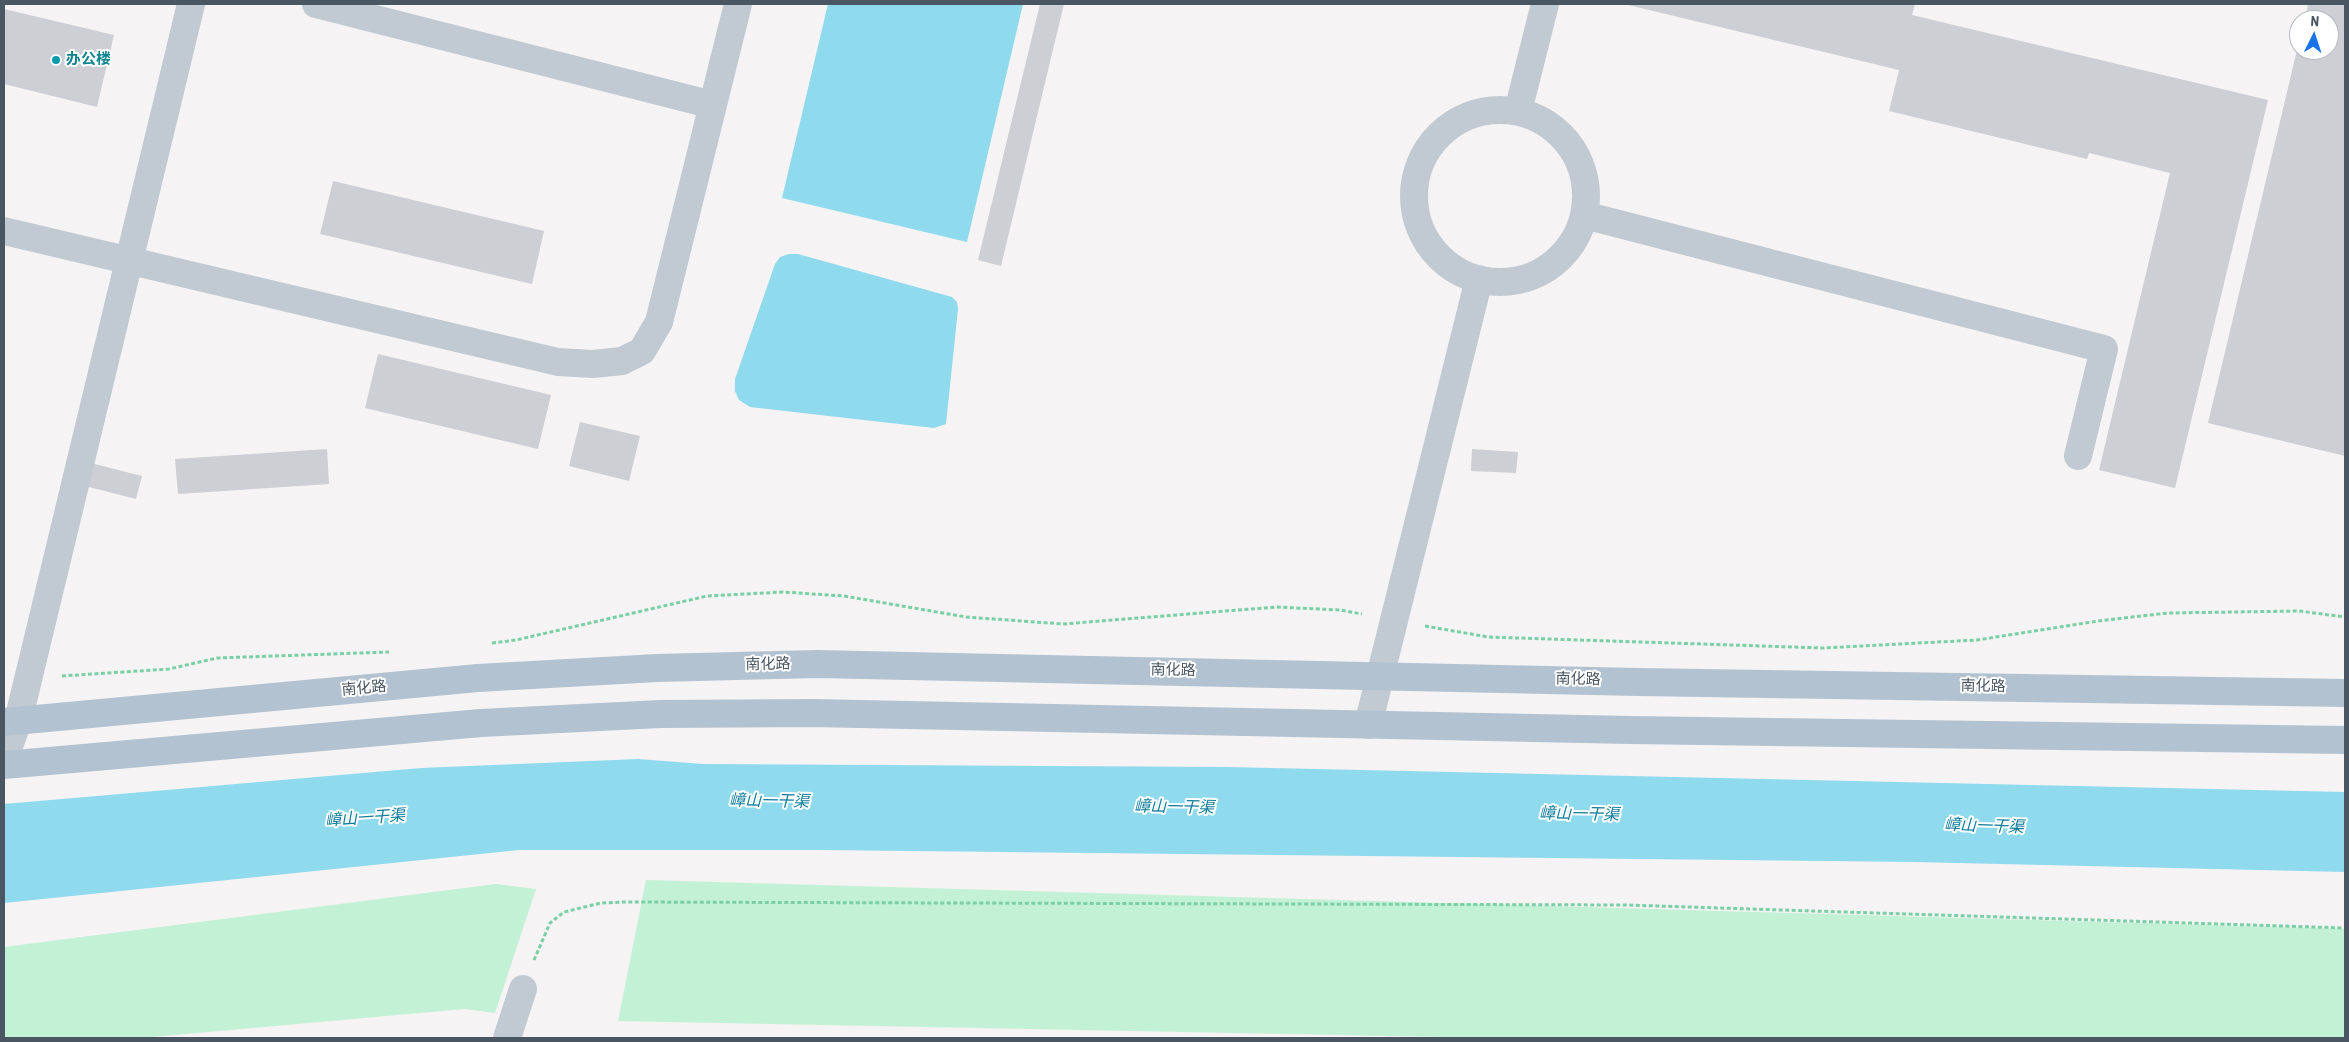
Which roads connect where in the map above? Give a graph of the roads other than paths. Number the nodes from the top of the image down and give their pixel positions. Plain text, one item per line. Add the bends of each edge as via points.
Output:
1 (192, 4) edge
2 (316, 4) edge
3 (738, 4) edge
4 (1545, 4) edge
5 (713, 105) junction
6 (1518, 111) junction
7 (1584, 216) junction
8 (4, 231) edge
9 (129, 261) junction
10 (1479, 279) junction
11 (2078, 456) dead end
12 (1379, 676) junction
13 (2345, 693) edge
14 (11, 722) edge
15 (1368, 725) junction
16 (2345, 740) edge
17 (4, 760) edge
18 (4, 765) edge
19 (523, 989) road end
20 (507, 1038) edge

1 - 9 street
2 - 5 street
3 - 5 street
4 - 6 street
5 - 9 street via 660,322 642,351 622,361 594,364 558,362
6 - 7 street via 1544,121 1565,138 1580,162 1587,188
6 - 10 street via 1489,110 1460,119 1436,137 1420,162 1413,191 1417,220 1430,247 1452,268
7 - 10 street via 1574,240 1556,261 1533,276 1506,282
7 - 11 street via 2104,349
8 - 9 street
9 - 14 street via 28,678
10 - 12 street
12 - 13 main road, 南化路
12 - 14 main road, 南化路 via 817,664 657,668 478,678
12 - 15 street
14 - 17 street
15 - 16 main road
15 - 18 main road via 812,713 660,714 481,723
19 - 20 street

